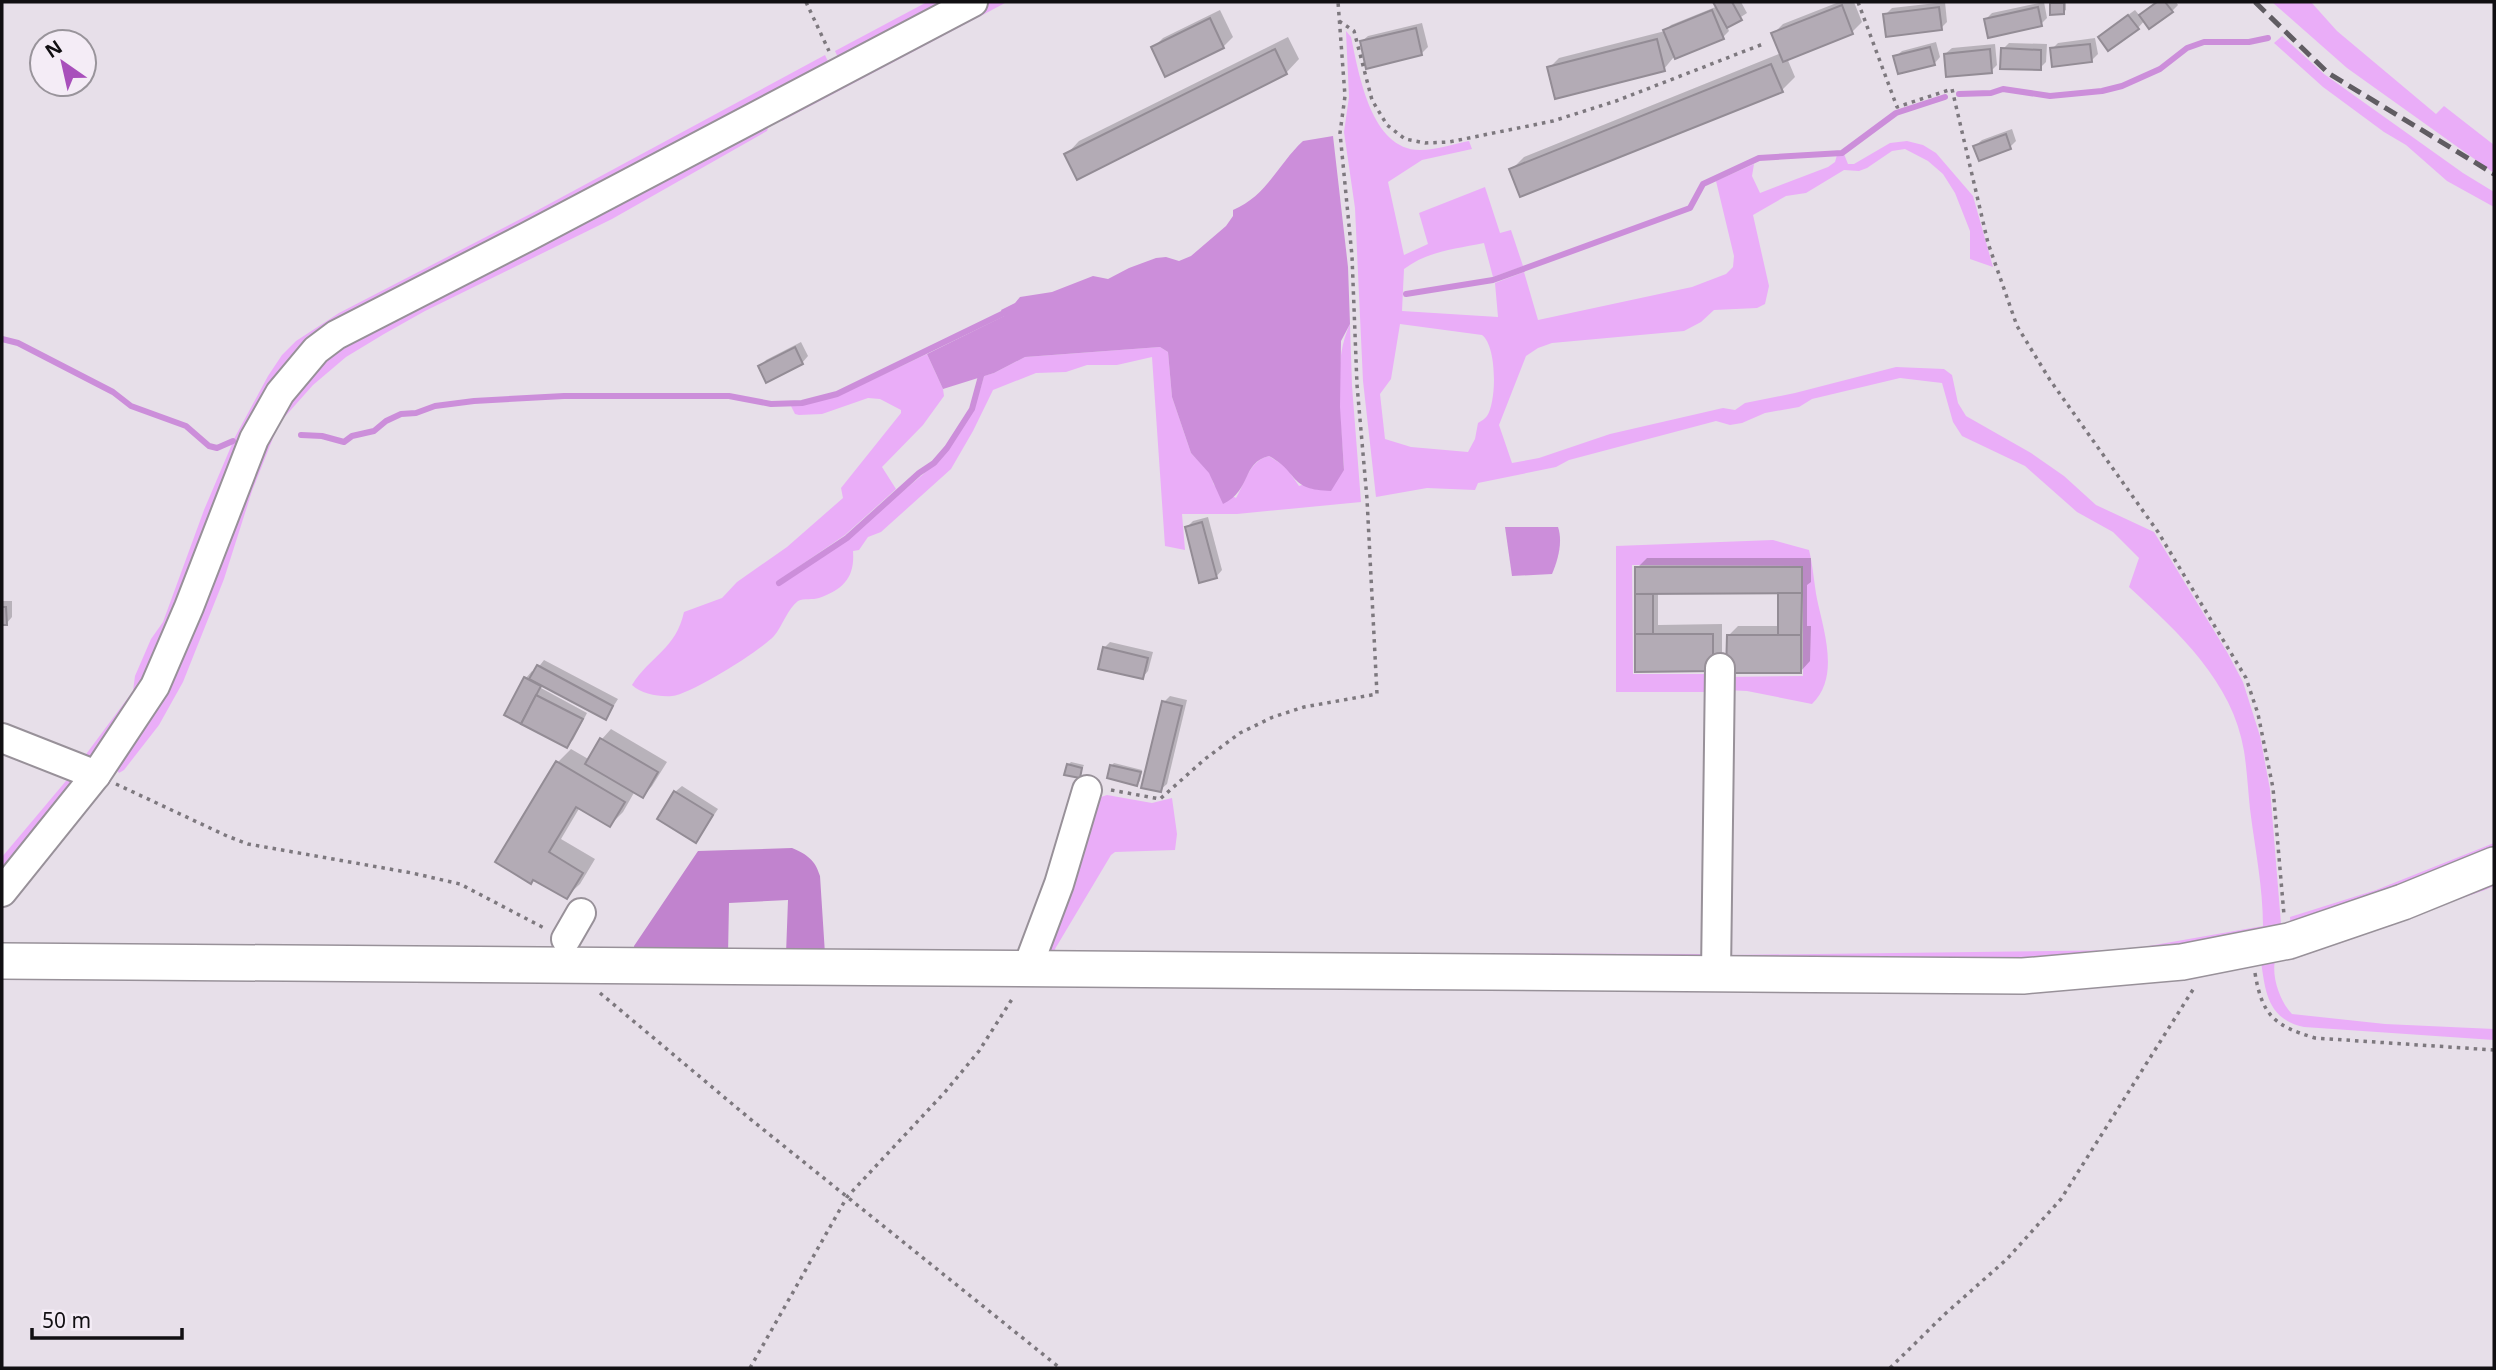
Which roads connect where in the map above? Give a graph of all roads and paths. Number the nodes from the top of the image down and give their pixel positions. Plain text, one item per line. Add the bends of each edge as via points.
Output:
1 (806, 2) edge
2 (973, 2) edge
3 (1338, 2) edge
4 (1858, 2) edge
5 (1339, 21) junction
6 (1763, 44) dead end
7 (839, 72) junction
8 (1720, 668) dead end
9 (2, 738) edge
10 (96, 775) junction
11 (1087, 790) joint
12 (2494, 865) edge
13 (2, 892) edge
14 (581, 913) dead end
15 (2289, 941) junction
16 (2250, 947) junction
17 (571, 952) junction
18 (2216, 954) junction
19 (2, 961) edge
20 (1027, 969) junction
21 (1716, 974) junction
22 (2494, 1050) edge
23 (847, 1196) junction
24 (750, 1368) edge
25 (1060, 1368) edge
26 (1890, 1368) edge

1 - 7 path
2 - 7 street
3 - 5 path
4 - 15 path via 1897,107 1952,89 1989,243 2017,326 2158,533 2246,678 2273,788
5 - 6 path via 1354,32 1372,100 1387,125 1405,139 1425,142 1448,142 1553,121 1616,102
5 - 11 path via 1345,96 1339,133 1352,256 1377,694 1273,717 1240,733 1160,799
7 - 10 street via 336,335 316,351 280,393 254,439 155,686
8 - 21 street
9 - 10 street
10 - 13 street
10 - 17 path via 248,844 460,884
11 - 20 street
12 - 15 main road
14 - 17 street
15 - 16 main road
16 - 18 main road
16 - 22 path via 2264,1006 2288,1030 2315,1038
17 - 19 main road
17 - 20 main road
17 - 23 path via 581,977
18 - 21 main road via 2182,962 2023,976
18 - 26 path via 2061,1199 2007,1259
20 - 21 main road
20 - 23 path via 979,1051
23 - 24 path
23 - 25 path

